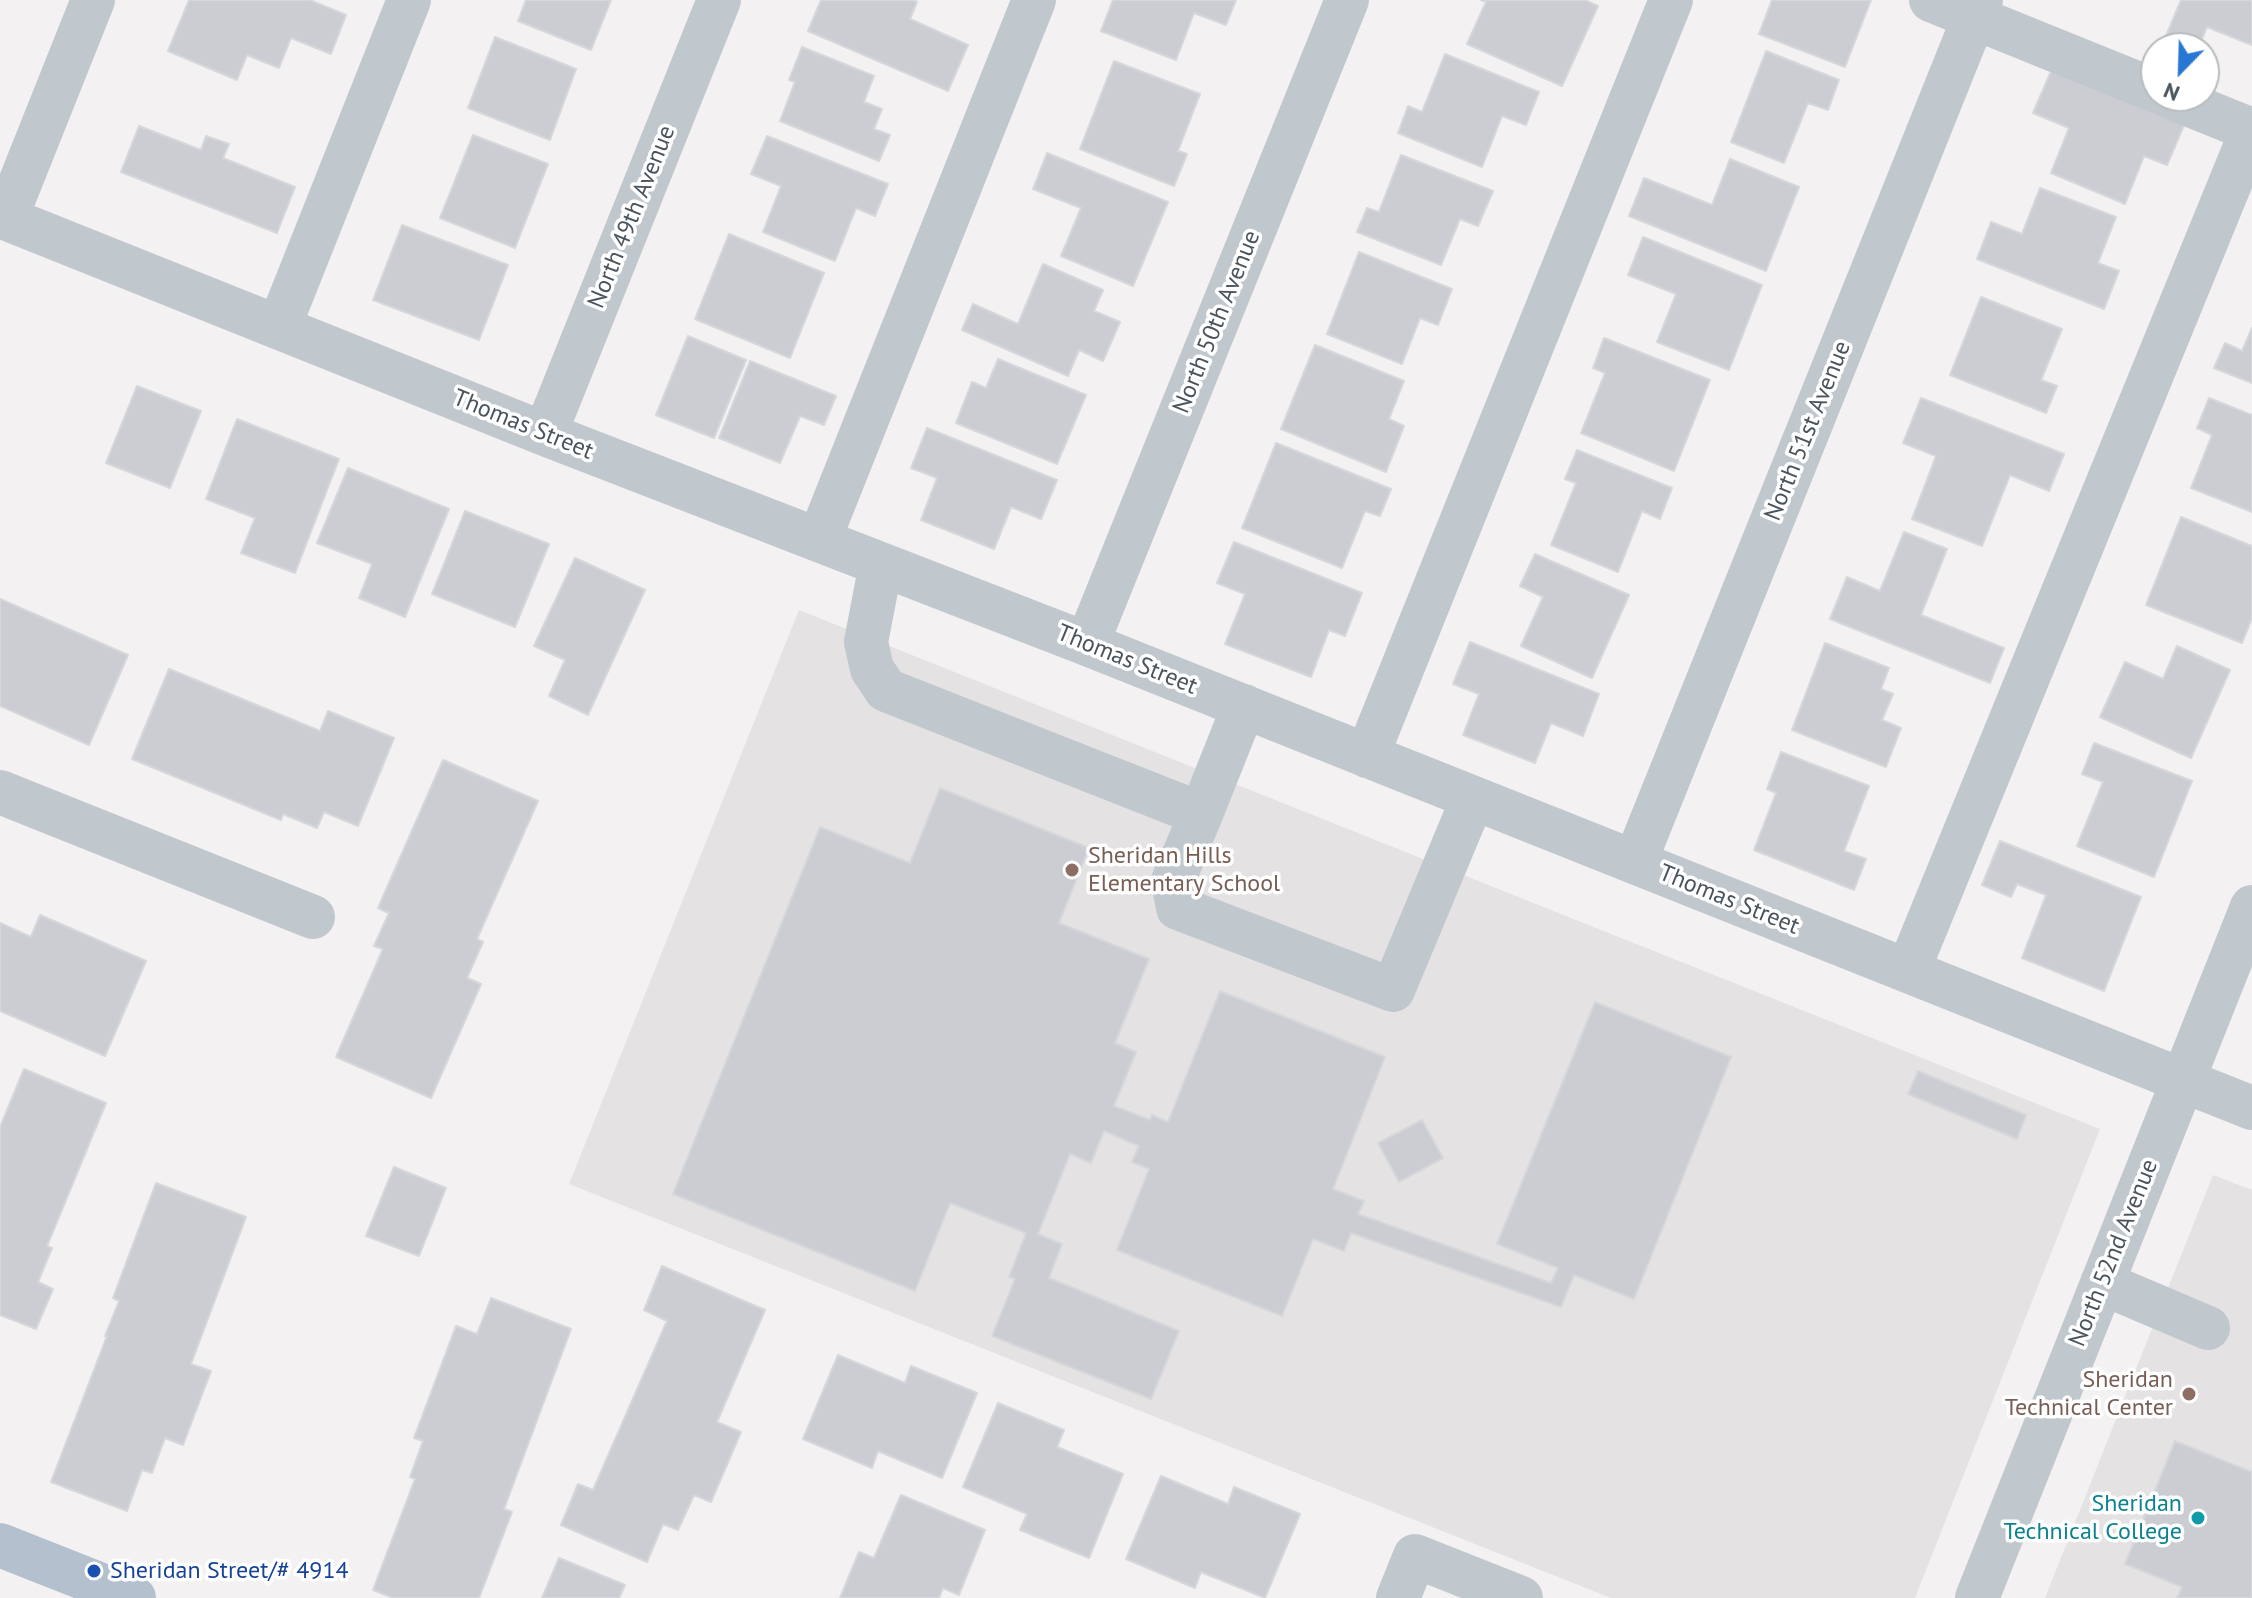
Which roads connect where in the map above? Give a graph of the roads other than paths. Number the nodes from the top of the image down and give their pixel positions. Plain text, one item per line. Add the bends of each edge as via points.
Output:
1 (93, 0) edge
2 (409, 0) edge
3 (719, 0) edge
4 (1034, 0) edge
5 (1347, 0) edge
6 (1671, 0) edge
7 (1931, 0) edge
8 (1978, 9) edge
9 (2140, 84) edge
10 (2208, 112) edge
11 (2252, 130) edge
12 (3, 217) edge
13 (279, 327) junction
14 (545, 434) junction
15 (819, 540) junction
16 (881, 564) junction
17 (1087, 644) junction
18 (1244, 706) junction
19 (1367, 756) junction
20 (0, 792) edge
21 (1473, 798) junction
22 (1201, 814) junction
23 (1635, 862) junction
24 (2252, 907) edge
25 (313, 917) dead end
26 (1908, 971) junction
27 (2183, 1081) junction
28 (2252, 1108) edge
29 (2102, 1283) junction
30 (2208, 1328) dead end
31 (0, 1545) edge
32 (134, 1598) edge
33 (1398, 1598) edge
34 (1521, 1598) edge
35 (1977, 1598) edge

1 - 12 street
2 - 13 street
3 - 14 street, North 49th Avenue
4 - 15 street
5 - 17 street, North 50th Avenue
6 - 19 street
7 - 8 street
8 - 9 street
8 - 23 street, North 51st Avenue
10 - 11 street
11 - 26 street
12 - 13 street, Thomas Street
13 - 14 street, Thomas Street
14 - 15 street, Thomas Street
15 - 16 street, Thomas Street
16 - 17 street, Thomas Street
16 - 22 street via 866,642 872,669 886,690
17 - 18 street, Thomas Street
18 - 19 street, Thomas Street
18 - 22 street
19 - 21 street, Thomas Street
20 - 25 street
21 - 22 street via 1393,990 1178,908 1173,881
21 - 23 street, Thomas Street
23 - 26 street, Thomas Street
24 - 27 street, North 52nd Avenue
26 - 27 street, Thomas Street
27 - 28 street, Thomas Street
27 - 29 street, North 52nd Avenue
29 - 30 street
29 - 35 street, North 52nd Avenue
31 - 32 main road
33 - 34 street via 1415,1556

